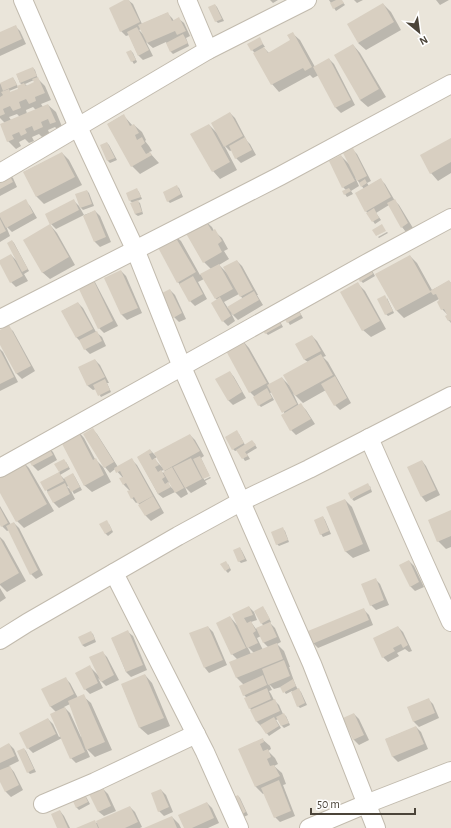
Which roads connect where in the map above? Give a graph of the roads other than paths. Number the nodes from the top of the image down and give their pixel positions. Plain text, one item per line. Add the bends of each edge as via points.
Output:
1 (23, 0) edge
2 (187, 0) edge
3 (307, 0) edge
4 (208, 50) junction
5 (451, 84) edge
6 (78, 127) junction
7 (0, 173) edge
8 (451, 218) edge
9 (135, 249) junction
10 (0, 319) edge
11 (182, 367) junction
12 (451, 396) edge
13 (369, 438) junction
14 (0, 468) edge
15 (242, 501) junction
16 (114, 573) junction
17 (451, 622) edge
18 (0, 640) edge
19 (196, 734) junction
20 (451, 771) edge
21 (43, 804) dead end
22 (366, 804) junction
23 (239, 828) edge
24 (309, 828) edge
25 (376, 828) edge

1 - 6 street
2 - 4 street
3 - 4 street
4 - 6 street
5 - 9 street via 280,176
6 - 7 street
6 - 9 street
8 - 11 street
9 - 10 street
9 - 11 street
11 - 14 street
11 - 15 street
12 - 13 street
13 - 15 street
13 - 17 street
15 - 16 street
15 - 22 street via 312,664
16 - 18 street
16 - 19 street
19 - 21 street
19 - 23 street
20 - 22 street
22 - 24 street
22 - 25 street

